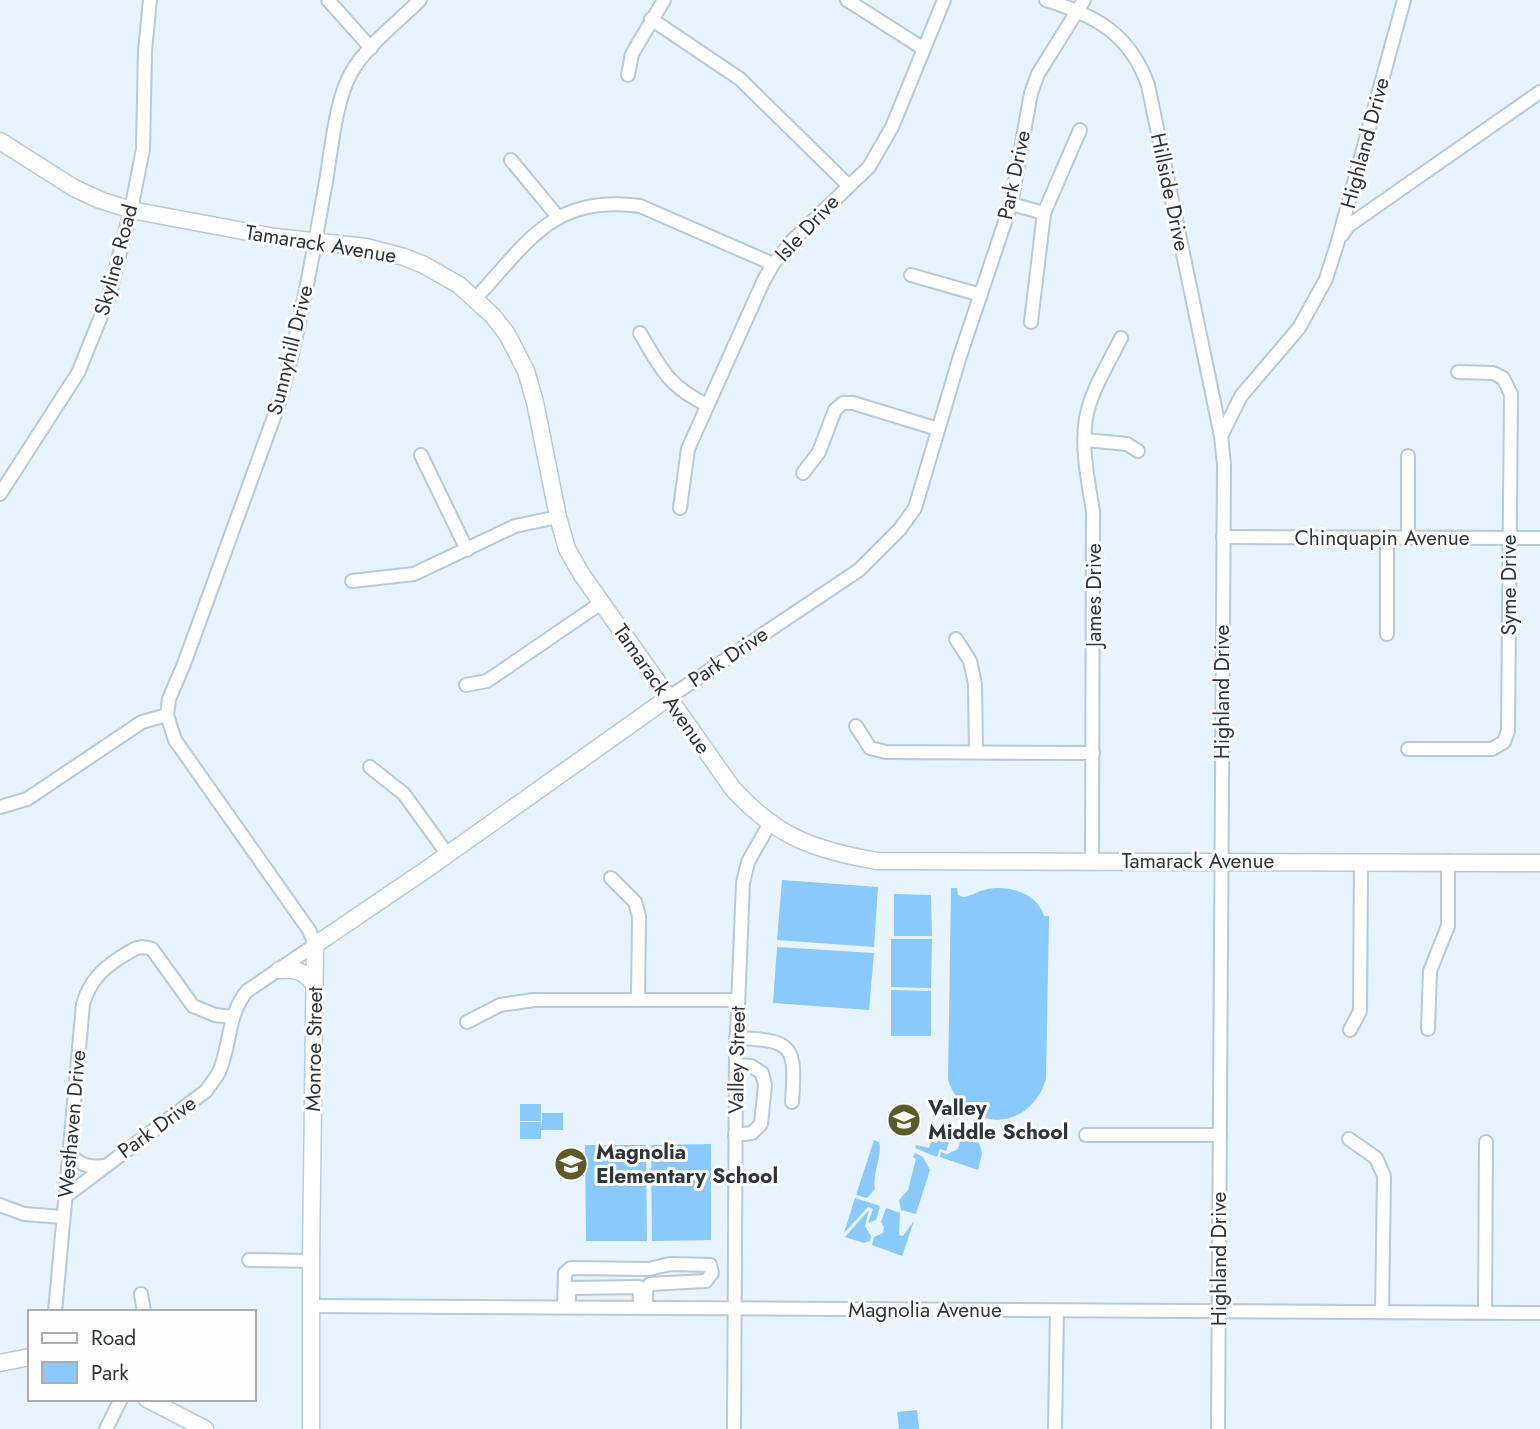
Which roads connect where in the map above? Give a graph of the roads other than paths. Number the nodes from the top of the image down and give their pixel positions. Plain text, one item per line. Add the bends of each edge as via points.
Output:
1 (150, 0) edge
2 (328, 0) edge
3 (420, 0) edge
4 (664, 0) edge
5 (847, 0) edge
6 (944, 0) edge
7 (1046, 0) edge
8 (1404, 0) edge
9 (1081, 5) edge
10 (651, 19) junction
11 (371, 48) junction
12 (924, 49) junction
13 (628, 75) dead end
14 (1540, 92) edge
15 (1080, 130) dead end
16 (0, 141) edge
17 (511, 160) dead end
18 (848, 185) junction
19 (1011, 204) junction
20 (131, 210) junction
21 (1044, 213) junction
22 (558, 217) junction
23 (1338, 241) junction
24 (315, 242) junction
25 (773, 264) junction
26 (911, 275) dead end
27 (981, 295) junction
28 (476, 298) junction
29 (1031, 322) dead end
30 (640, 333) dead end
31 (1121, 338) dead end
32 (1458, 372) dead end
33 (707, 405) junction
34 (938, 429) junction
35 (1221, 436) junction
36 (1086, 440) junction
37 (1138, 451) dead end
38 (421, 455) dead end
39 (1408, 456) dead end
40 (803, 472) dead end
41 (0, 494) edge
42 (680, 508) dead end
43 (558, 517) junction
44 (1223, 537) junction
45 (1387, 537) junction
46 (1408, 537) junction
47 (1509, 538) junction
48 (1540, 538) edge
49 (467, 550) junction
50 (352, 581) dead end
51 (601, 603) junction
52 (1387, 634) dead end
53 (956, 639) dead end
54 (466, 685) dead end
55 (668, 698) junction
56 (167, 715) junction
57 (856, 726) dead end
58 (1408, 749) dead end
59 (976, 752) junction
60 (1093, 753) junction
61 (370, 767) dead end
62 (0, 807) edge
63 (769, 823) junction
64 (448, 855) junction
65 (1092, 861) junction
66 (1222, 861) junction
67 (1448, 861) junction
68 (1361, 862) junction
69 (1540, 863) edge
70 (611, 878) dead end
71 (315, 945) junction
72 (279, 970) junction
73 (315, 986) junction
74 (638, 999) junction
75 (738, 1000) junction
76 (232, 1017) junction
77 (467, 1022) dead end
78 (1429, 1029) dead end
79 (1350, 1030) dead end
80 (736, 1038) junction
81 (736, 1065) junction
82 (792, 1102) dead end
83 (735, 1135) junction
84 (1086, 1135) dead end
85 (1220, 1135) junction
86 (1349, 1139) dead end
87 (1486, 1142) dead end
88 (70, 1154) junction
89 (104, 1166) junction
90 (66, 1196) junction
91 (0, 1205) edge
92 (63, 1217) junction
93 (249, 1260) dead end
94 (311, 1261) junction
95 (640, 1268) junction
96 (639, 1287) junction
97 (141, 1294) dead end
98 (310, 1306) junction
99 (567, 1307) junction
100 (643, 1308) junction
101 (735, 1308) junction
102 (55, 1310) edge
103 (144, 1310) edge
104 (1057, 1311) junction
105 (1219, 1311) junction
106 (1382, 1312) junction
107 (1485, 1312) junction
108 (1540, 1313) edge
109 (28, 1357) edge
110 (0, 1363) edge
111 (120, 1401) edge
112 (151, 1401) edge
113 (106, 1429) edge
114 (205, 1429) edge
115 (311, 1429) edge
116 (734, 1429) edge
117 (1055, 1429) edge
118 (1218, 1429) edge

1 - 20 street, Skyline Road via 143,149
2 - 11 street
3 - 11 street, Sunnyhill Drive
4 - 10 street
5 - 12 street
6 - 12 street, Isle Drive
7 - 9 street, Hillside Drive
8 - 23 street, Highland Drive
9 - 19 street, Park Drive via 1031,93
9 - 35 street, Hillside Drive via 1132,52 1148,85
10 - 13 street via 632,54
10 - 18 street via 740,79
11 - 24 street, Sunnyhill Drive via 351,74 341,100
12 - 18 street, Isle Drive via 892,127 869,167
14 - 23 street via 1348,226
15 - 21 street
16 - 20 main road, Tamarack Avenue via 75,188
17 - 22 street
18 - 25 street, Isle Drive
19 - 21 street
19 - 27 street, Park Drive
20 - 24 main road, Tamarack Avenue
20 - 41 street, Skyline Road via 103,315 78,373
21 - 29 street
22 - 25 street via 588,206 640,206
22 - 28 street via 540,228
23 - 35 street, Highland Drive via 1326,279 1299,327 1241,396
24 - 28 main road, Tamarack Avenue via 366,247 404,257
24 - 56 street, Sunnyhill Drive via 278,406 169,699
25 - 33 street, Isle Drive
26 - 27 street
27 - 34 street, Park Drive
28 - 43 main road, Tamarack Avenue via 507,334 526,371
30 - 33 street via 673,384
31 - 36 street, James Drive via 1094,393 1086,418
32 - 47 street, Syme Drive via 1493,373 1503,378 1511,394
33 - 42 street, Isle Drive via 688,449
34 - 40 street via 843,403 835,410 813,463
34 - 55 street, Park Drive via 915,508 875,555
35 - 44 street, Highland Drive
36 - 37 street via 1128,444
36 - 60 street, James Drive via 1093,511
38 - 49 street
39 - 46 street
43 - 49 street via 515,526
43 - 51 main road, Tamarack Avenue via 568,549
44 - 45 street, Chinquapin Avenue
44 - 66 street, Highland Drive
45 - 46 street, Chinquapin Avenue
45 - 52 street
46 - 47 street, Chinquapin Avenue
47 - 48 street, Chinquapin Avenue
47 - 58 street, Syme Drive via 1508,731 1504,742 1492,749
49 - 50 street via 414,574
51 - 54 street via 487,681
51 - 55 main road, Tamarack Avenue
53 - 59 street via 970,661 975,684
55 - 63 main road, Tamarack Avenue via 733,789
55 - 64 main road, Park Drive
56 - 62 street via 142,722 27,799
56 - 71 street, Monroe Street via 175,740 302,919
57 - 59 street via 870,748 886,752
59 - 60 street
60 - 65 street, James Drive
61 - 64 street via 404,794
63 - 65 main road, Tamarack Avenue via 813,847 877,861
63 - 75 street, Valley Street via 748,862 743,883
64 - 71 main road, Park Drive
65 - 66 main road, Tamarack Avenue
66 - 68 main road, Tamarack Avenue
66 - 85 street, Highland Drive
67 - 68 main road, Tamarack Avenue
67 - 69 main road, Tamarack Avenue
67 - 78 street via 1448,926 1430,971
68 - 79 street via 1360,1012
70 - 74 street via 635,902 639,916
71 - 72 street, Park Drive
71 - 73 main road, Monroe Street
72 - 73 main road via 306,973
72 - 76 street, Park Drive via 247,992
73 - 94 main road, Monroe Street
74 - 75 street
74 - 77 street via 534,1000 500,1005
75 - 80 street, Valley Street
76 - 88 street, Westhaven Drive via 193,1006 152,949 144,946 132,948 98,974 83,1004
76 - 89 street, Park Drive via 219,1071 206,1091
80 - 81 street, Valley Street
80 - 82 street via 770,1040 788,1050 793,1060
81 - 83 street, Valley Street
81 - 83 street via 762,1073 765,1085 761,1124 752,1133
83 - 101 street, Valley Street
84 - 85 street
85 - 105 street, Highland Drive
86 - 106 street via 1376,1158 1384,1176
87 - 107 street
88 - 89 street, Park Drive via 85,1166
88 - 90 street, Westhaven Drive
89 - 90 street, Park Drive
90 - 92 street, Westhaven Drive
91 - 92 street via 24,1214
92 - 102 street, Westhaven Drive
93 - 94 street
94 - 98 main road, Monroe Street
95 - 96 street
95 - 99 street via 571,1268 565,1273
95 - 100 street via 710,1265 712,1273 706,1281 650,1284
96 - 99 street via 572,1287
96 - 100 street
97 - 103 street
98 - 99 street, Magnolia Avenue
98 - 115 main road, Monroe Street
99 - 100 street, Magnolia Avenue
100 - 101 street, Magnolia Avenue
101 - 104 street, Magnolia Avenue
101 - 116 street, Valley Street
104 - 105 street, Magnolia Avenue
104 - 117 street
105 - 106 street, Magnolia Avenue
105 - 118 street, Highland Drive
106 - 107 street, Magnolia Avenue
107 - 108 street, Magnolia Avenue
109 - 110 main road
111 - 113 street
112 - 114 main road

